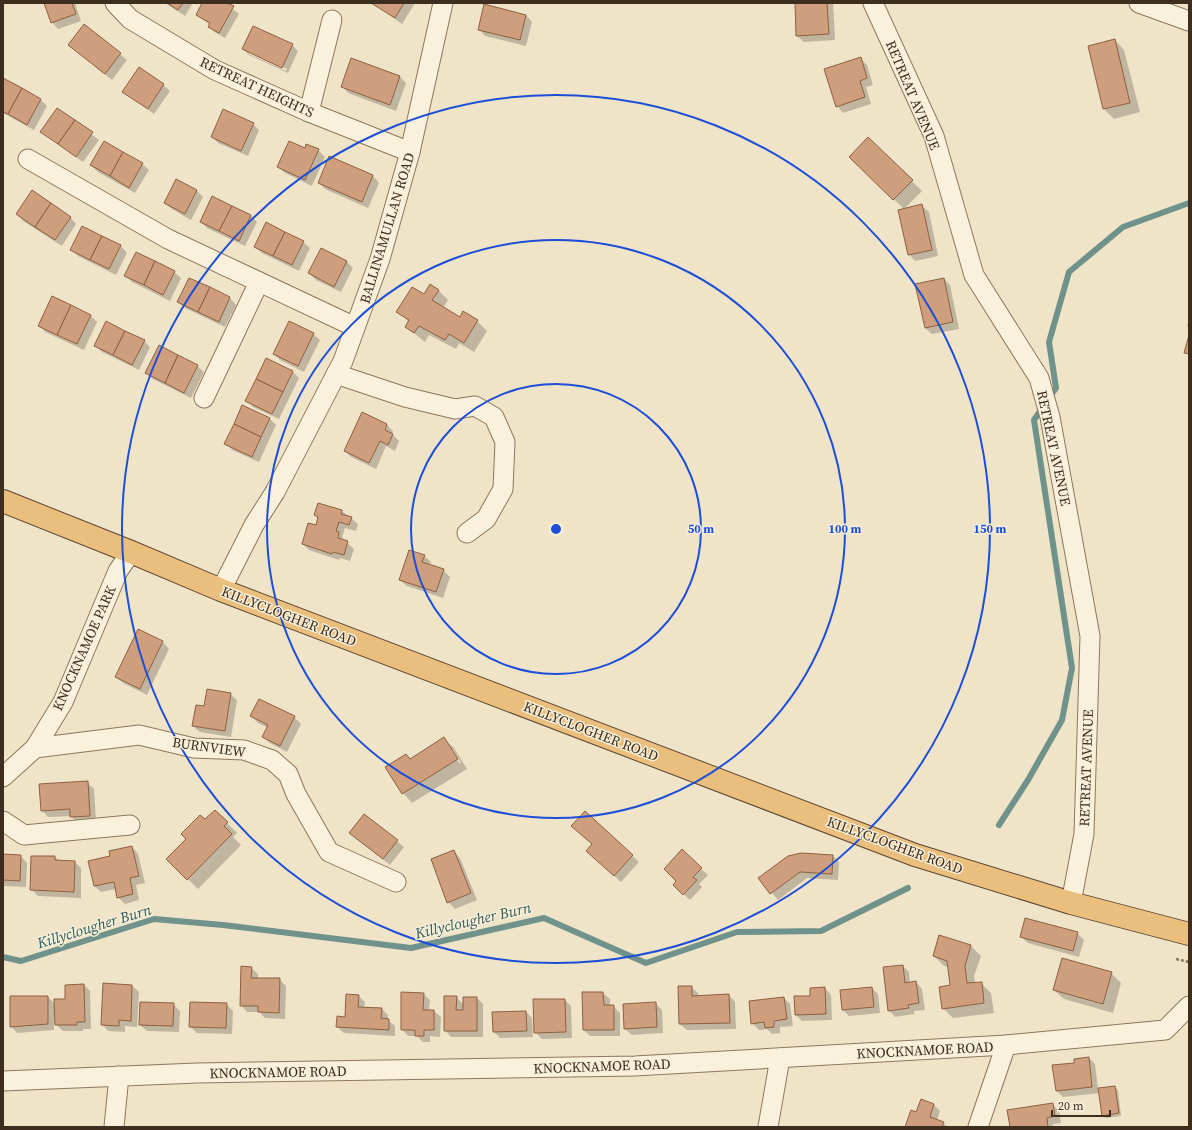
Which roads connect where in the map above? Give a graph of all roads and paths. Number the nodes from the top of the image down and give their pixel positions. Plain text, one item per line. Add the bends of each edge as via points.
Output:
1 (115, 3) edge
2 (443, 3) edge
3 (873, 3) edge
4 (1139, 3) edge
5 (332, 20) dead end
6 (1189, 21) edge
7 (309, 112) junction
8 (410, 152) junction
9 (28, 160) dead end
10 (259, 282) junction
11 (355, 327) junction
12 (336, 374) junction
13 (204, 398) dead end
14 (3, 502) edge
15 (467, 533) dead end
16 (131, 552) junction
17 (221, 590) junction
18 (35, 748) junction
19 (3, 777) edge
20 (3, 821) edge
21 (130, 825) dead end
22 (396, 882) dead end
23 (1071, 904) junction
24 (1189, 934) edge
25 (1176, 959) dead end
26 (1189, 962) edge
27 (1189, 1006) edge
28 (1006, 1045) junction
29 (780, 1058) junction
30 (119, 1076) junction
31 (3, 1081) edge
32 (114, 1127) edge
33 (768, 1127) edge
34 (978, 1127) edge

1 - 7 street, RETREAT HEIGHTS via 130,19 215,70
2 - 8 street, BALLINAMULLAN ROAD
3 - 23 street, RETREAT AVENUE via 934,136 974,275 1039,378 1050,417 1090,636 1084,834
4 - 6 street
5 - 7 street
7 - 8 street, RETREAT HEIGHTS
8 - 11 street, BALLINAMULLAN ROAD via 380,259
9 - 10 street via 168,239
10 - 11 street
10 - 13 street
11 - 12 street, BALLINAMULLAN ROAD
12 - 15 street via 405,397 456,409 475,406 494,417 504,442 503,489 486,519
12 - 17 street, BALLINAMULLAN ROAD
14 - 16 highway, KILLYCLOGHER ROAD
16 - 17 highway, KILLYCLOGHER ROAD
16 - 18 street, KNOCKNAMOE PARK via 118,571 63,702
17 - 23 highway, KILLYCLOGHER ROAD via 915,855
18 - 19 street, KNOCKNAMOE PARK
18 - 22 street, BURNVIEW via 139,735 194,748 244,750 272,760 288,774 296,794 329,852
20 - 21 street via 24,835
23 - 24 highway, KILLYCLOGHER ROAD
25 - 26 path
27 - 28 street, KNOCKNAMOE ROAD via 1165,1030
28 - 29 street, KNOCKNAMOE ROAD
28 - 34 street
29 - 30 street, KNOCKNAMOE ROAD via 634,1066
29 - 33 street
30 - 31 street, KNOCKNAMOE ROAD
30 - 32 street

